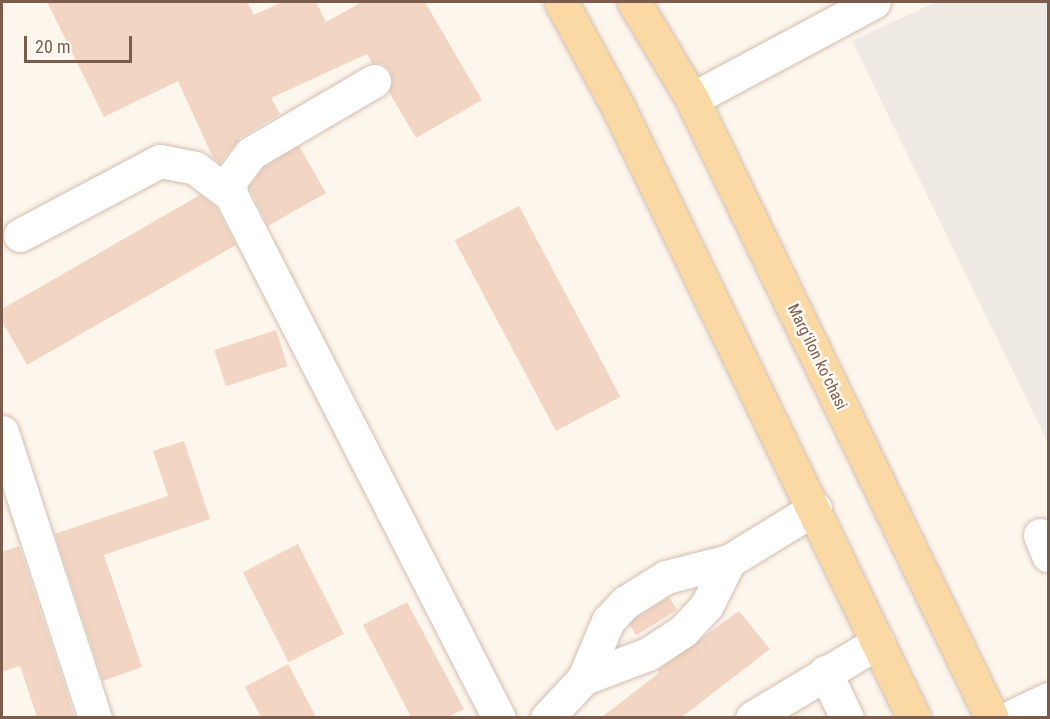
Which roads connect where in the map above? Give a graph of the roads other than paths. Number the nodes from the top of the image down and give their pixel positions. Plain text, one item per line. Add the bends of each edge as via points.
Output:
1 (561, 2) edge
2 (634, 2) edge
3 (874, 2) edge
4 (374, 81) dead end
5 (692, 99) junction
6 (231, 195) junction
7 (20, 235) dead end
8 (2, 432) edge
9 (815, 508) junction
10 (12, 510) edge
11 (729, 561) junction
12 (878, 642) junction
13 (825, 672) junction
14 (584, 678) junction
15 (1048, 699) edge
16 (95, 717) edge
17 (499, 717) edge
18 (547, 717) edge
19 (752, 717) edge
20 (848, 717) edge
21 (914, 717) edge
22 (993, 717) edge
23 (1008, 717) edge

1 - 9 main road via 620,109
2 - 5 main road, Margʻilon koʻchasi
3 - 5 street
4 - 6 street via 251,153 230,181
5 - 22 main road, Margʻilon koʻchasi
6 - 7 street via 195,168 160,161
6 - 17 street
8 - 10 street
9 - 11 street
9 - 12 main road
10 - 16 street
11 - 14 street via 707,605 683,632 648,654
11 - 14 street via 666,577 626,602 608,621
12 - 13 street
12 - 21 main road
13 - 19 street
13 - 20 street
14 - 18 street
15 - 23 street

